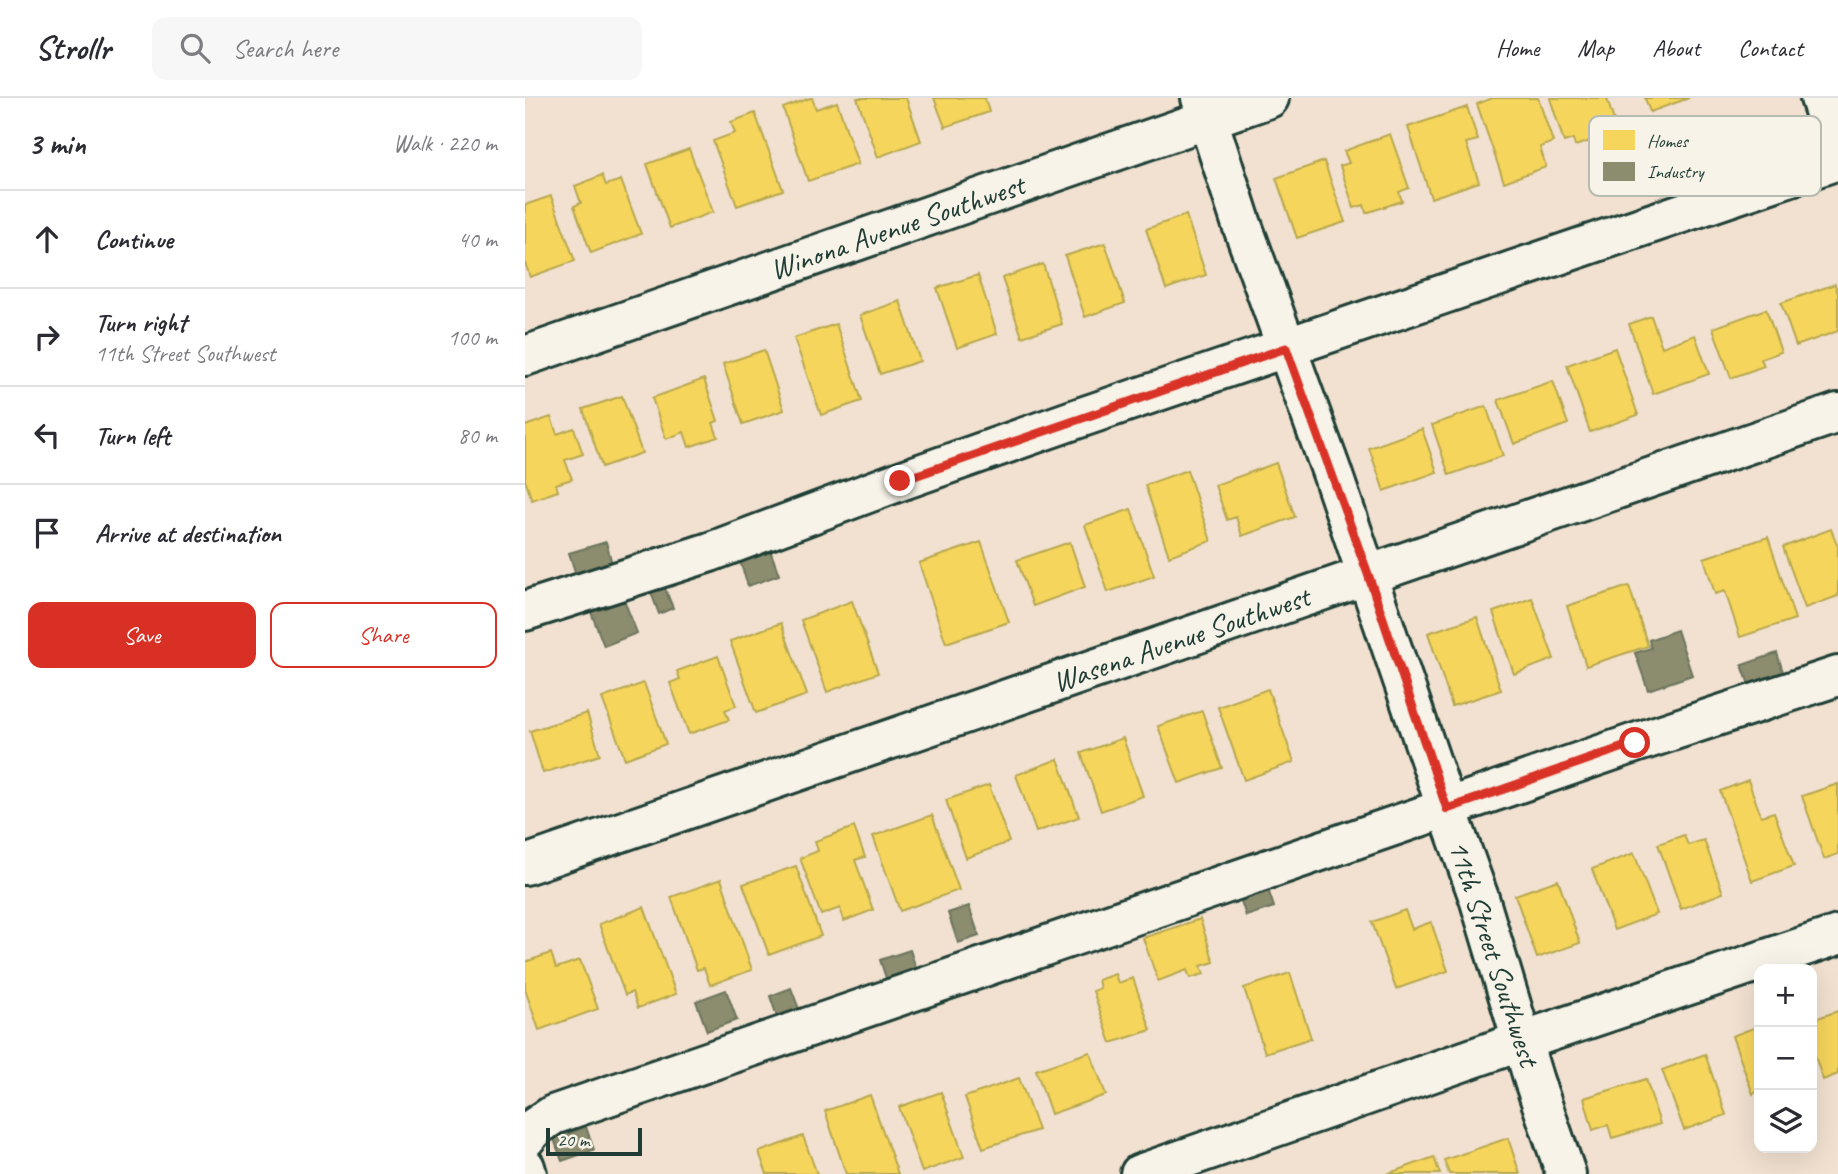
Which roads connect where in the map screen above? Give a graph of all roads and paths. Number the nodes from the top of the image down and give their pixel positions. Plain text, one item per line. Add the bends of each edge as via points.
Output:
1 (1269, 98) edge
2 (1820, 98) edge
3 (1205, 108) edge
4 (1838, 154) edge
5 (1838, 160) edge
6 (1821, 166) edge
7 (1732, 196) edge
8 (1286, 348) junction
9 (525, 356) edge
10 (1838, 413) edge
11 (1368, 574) junction
12 (525, 611) edge
13 (1838, 676) edge
14 (1447, 809) junction
15 (525, 865) edge
16 (1838, 935) edge
17 (1522, 1041) junction
18 (525, 1139) edge
19 (525, 1167) edge
20 (527, 1174) edge
21 (1140, 1174) edge
22 (1566, 1174) edge

1 - 3 street, Winona Avenue Southwest
2 - 4 street
3 - 8 street, 11th Street Southwest
3 - 9 street, Winona Avenue Southwest via 1016,186
5 - 6 street
7 - 8 street
8 - 11 street, 11th Street Southwest
8 - 12 street via 710,552
10 - 11 street, Wasena Avenue Southwest
11 - 14 street, 11th Street Southwest
11 - 15 street, Wasena Avenue Southwest
13 - 14 street
14 - 17 street, 11th Street Southwest
14 - 18 street via 553,1115
16 - 17 street
17 - 21 street
17 - 22 street, 11th Street Southwest
19 - 20 street

